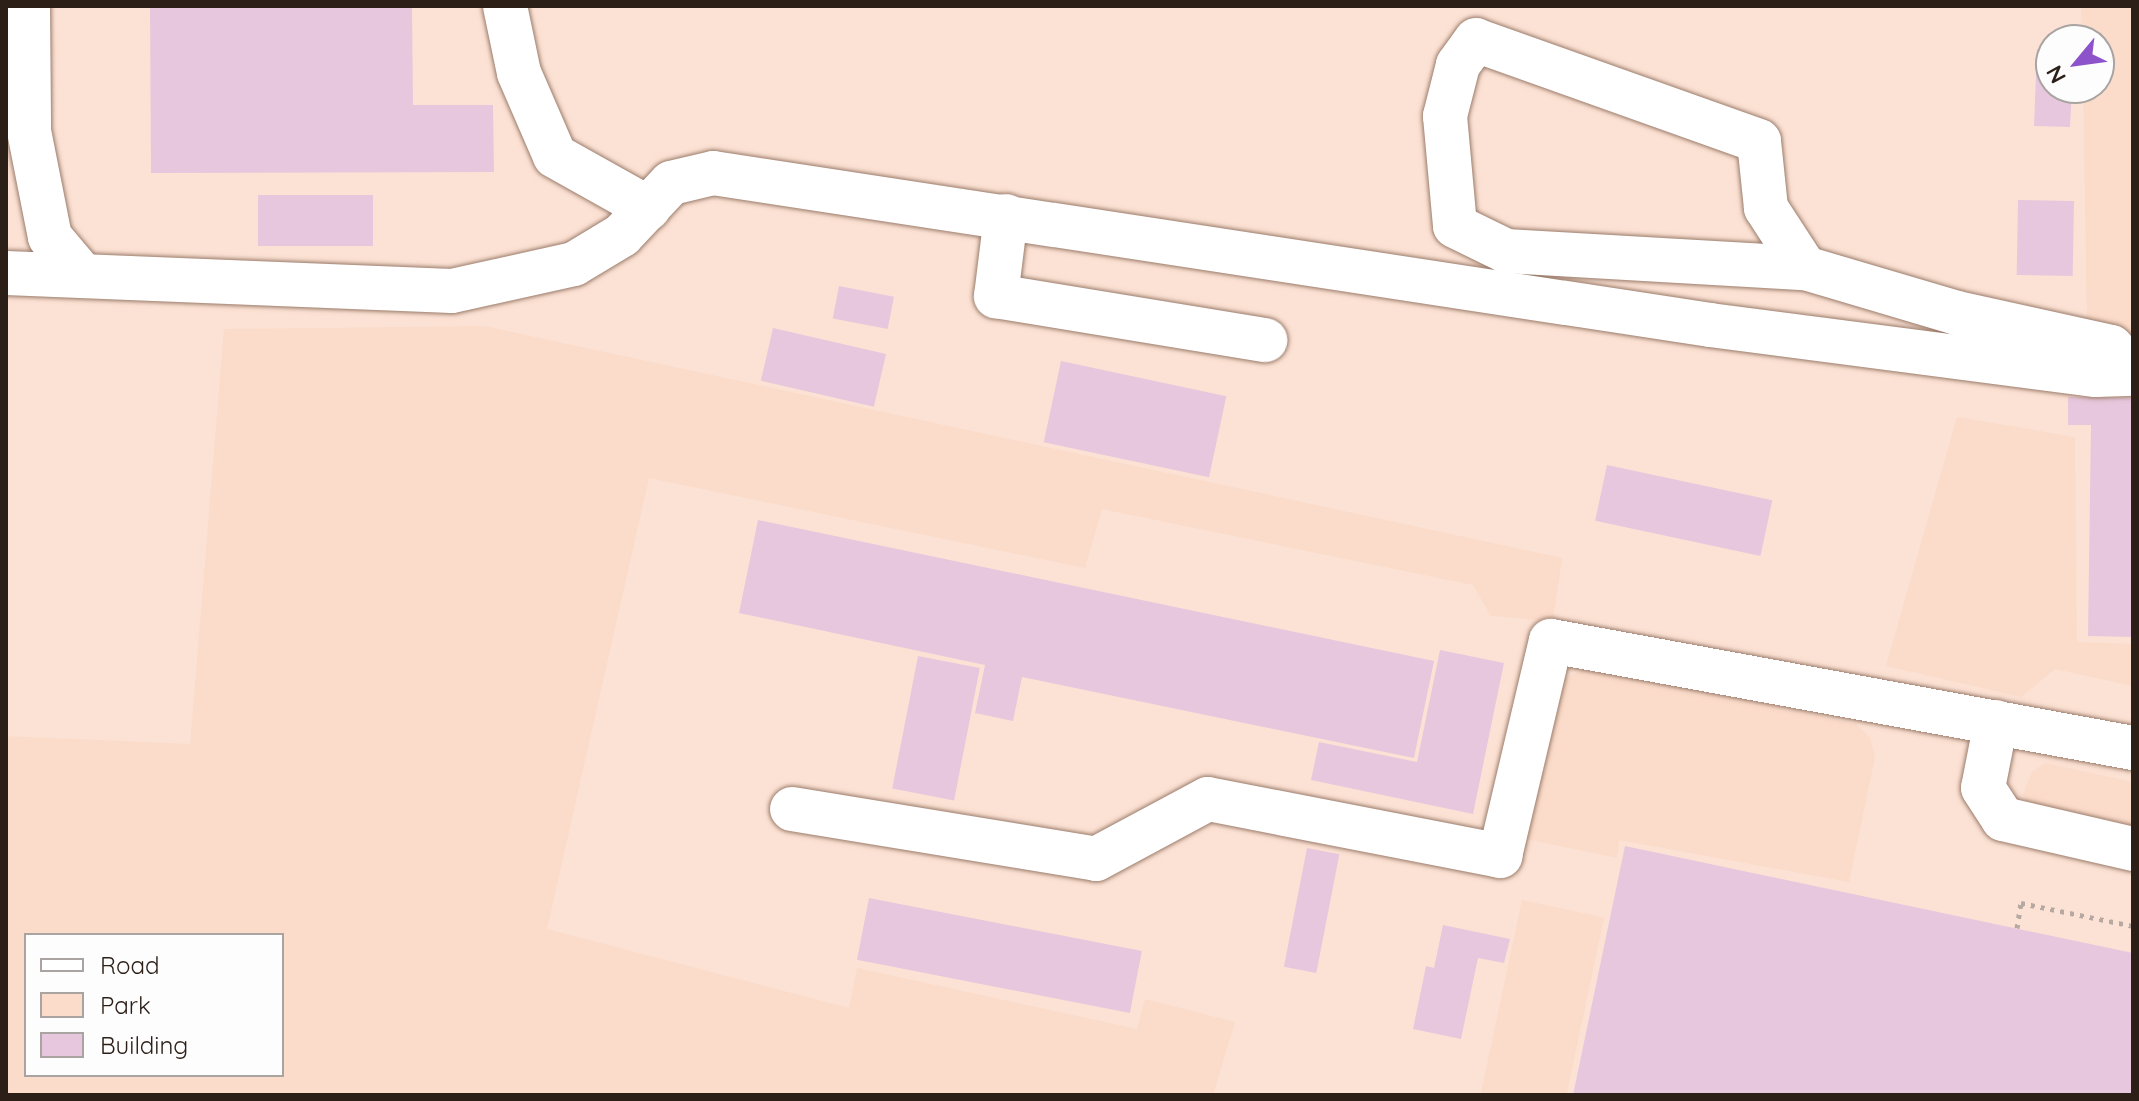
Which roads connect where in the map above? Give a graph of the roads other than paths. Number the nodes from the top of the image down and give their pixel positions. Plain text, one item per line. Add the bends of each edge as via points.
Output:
1 (28, 6) edge
2 (505, 6) edge
3 (648, 208) junction
4 (1006, 216) junction
5 (1805, 268) junction
6 (6, 273) edge
7 (83, 276) junction
8 (1265, 340) dead end
9 (2133, 371) edge
10 (1996, 722) junction
11 (2133, 748) edge
12 (792, 809) dead end
13 (2133, 849) edge

1 - 7 lane via 29,131 50,237
2 - 3 lane via 519,73 555,156
3 - 4 lane via 671,183 713,173
3 - 7 lane via 622,235 574,264 452,291
4 - 8 lane via 996,296
4 - 9 lane via 1710,325 2096,375
5 - 5 lane via 1766,208 1759,141 1476,40 1458,65 1445,116 1455,226 1506,251
5 - 9 lane via 1957,313 2111,347
6 - 7 lane
10 - 11 lane
10 - 12 lane via 1551,641 1500,856 1208,799 1096,859
10 - 13 lane via 1983,788 2003,819

